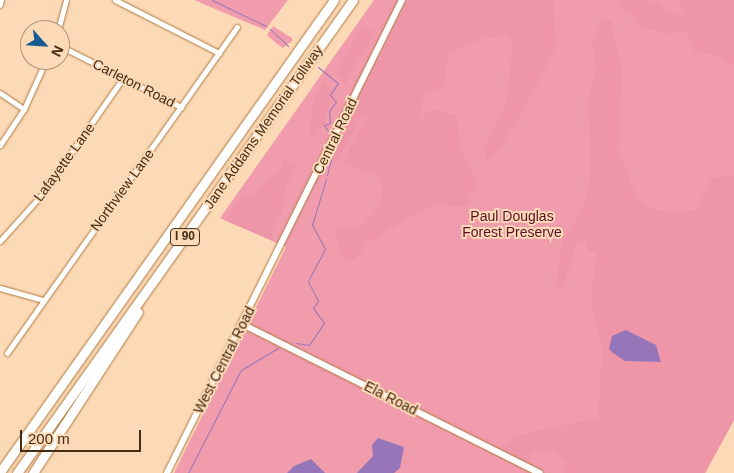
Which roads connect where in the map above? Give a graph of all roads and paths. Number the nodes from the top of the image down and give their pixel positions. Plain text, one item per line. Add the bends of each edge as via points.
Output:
1 (2, 0) edge
2 (66, 0) edge
3 (115, 0) edge
4 (334, 0) edge
5 (353, 0) edge
6 (402, 0) edge
7 (0, 5) edge
8 (61, 20) edge
9 (237, 27) dead end
10 (70, 51) edge
11 (219, 53) junction
12 (42, 70) edge
13 (123, 78) junction
14 (0, 93) edge
15 (181, 107) junction
16 (24, 109) junction
17 (0, 145) edge
18 (190, 229) junction
19 (0, 241) edge
20 (268, 273) joint
21 (0, 288) edge
22 (43, 300) junction
23 (242, 324) junction
24 (7, 353) dead end
25 (0, 472) edge
26 (17, 473) edge
27 (33, 473) edge
28 (167, 473) edge
29 (540, 473) edge

1 - 7 street
2 - 8 street
3 - 11 street
4 - 25 highway, Jane Addams Memorial Tollway / I 90
5 - 18 highway, Jane Addams Memorial Tollway / I 90
6 - 20 street, Central Road
9 - 11 street, Northview Lane
10 - 13 street, Carleton Road
11 - 15 street, Northview Lane
12 - 16 street
13 - 15 street, Carleton Road
13 - 19 street, Lafayette Lane via 43,192
14 - 16 street
15 - 22 street, Northview Lane
16 - 17 street
18 - 26 highway, Jane Addams Memorial Tollway / I 90
18 - 27 highway
20 - 23 street, West Central Road
21 - 22 street
22 - 24 street, Northview Lane
23 - 28 street, West Central Road
23 - 29 street, Ela Road

